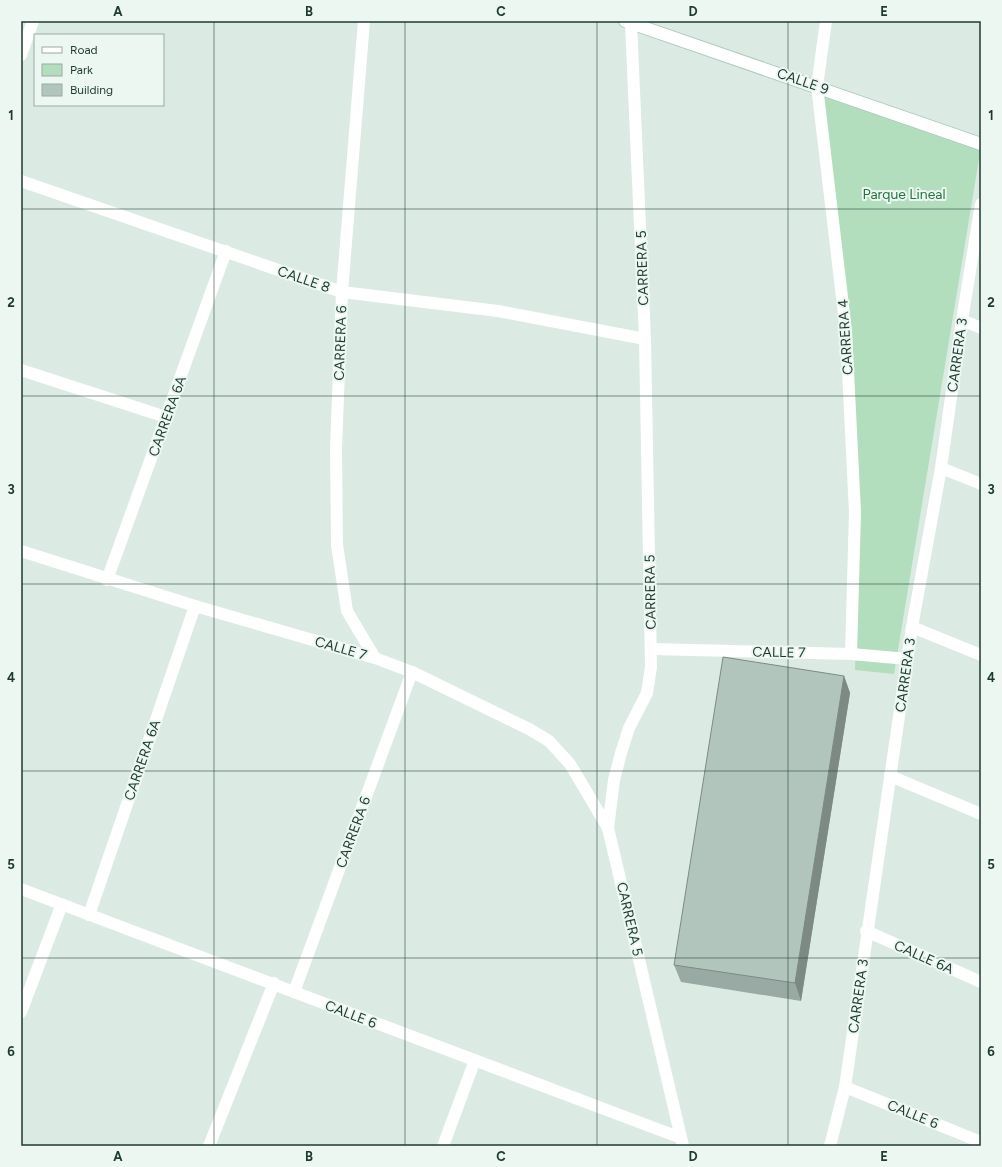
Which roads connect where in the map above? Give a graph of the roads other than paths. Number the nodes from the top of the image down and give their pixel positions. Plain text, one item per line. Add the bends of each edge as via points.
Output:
1 (33, 21) edge
2 (364, 21) edge
3 (826, 21) edge
4 (628, 22) edge
5 (21, 55) edge
6 (817, 86) junction
7 (981, 144) edge
8 (21, 181) edge
9 (981, 204) edge
10 (226, 251) junction
11 (342, 292) junction
12 (962, 320) junction
13 (981, 328) edge
14 (645, 339) junction
15 (21, 370) edge
16 (166, 417) junction
17 (942, 468) junction
18 (981, 484) edge
19 (21, 551) edge
20 (107, 580) junction
21 (195, 606) junction
22 (912, 627) junction
23 (651, 649) junction
24 (851, 654) junction
25 (981, 655) edge
26 (375, 658) junction
27 (908, 659) junction
28 (412, 672) junction
29 (890, 776) junction
30 (981, 814) edge
31 (608, 828) junction
32 (21, 889) edge
33 (62, 904) junction
34 (89, 914) junction
35 (866, 931) junction
36 (981, 982) edge
37 (274, 983) junction
38 (294, 992) junction
39 (21, 1012) edge
40 (475, 1060) junction
41 (845, 1087) junction
42 (682, 1142) edge
43 (981, 1142) edge
44 (209, 1146) edge
45 (443, 1146) edge
46 (830, 1146) edge

1 - 5 street
2 - 11 street, CARRERA 6
3 - 6 street, CARRERA 4
4 - 6 street, CALLE 9
4 - 14 street, CARRERA 5
6 - 7 street, CALLE 9
6 - 24 street, CARRERA 4 via 846,331 855,512
8 - 10 street, CALLE 8
9 - 12 street, CARRERA 3
10 - 11 street, CALLE 8
10 - 16 street, CARRERA 6A
11 - 14 street, CALLE 8 via 498,311
11 - 26 street, CARRERA 6 via 336,449 337,545 347,611
12 - 13 street
12 - 17 street, CARRERA 3
14 - 23 street, CARRERA 5
15 - 16 street
16 - 20 street, CARRERA 6A
17 - 18 street
17 - 22 street, CARRERA 3
19 - 20 street, CALLE 7
20 - 21 street, CALLE 7
21 - 26 street, CALLE 7
21 - 34 street, CARRERA 6A
22 - 25 street
22 - 27 street, CARRERA 3
23 - 24 street, CALLE 7
23 - 31 street, CARRERA 5 via 647,693 629,728 621,753 614,780
24 - 27 street, CALLE 7
26 - 28 street, CALLE 7
27 - 29 street, CARRERA 3
28 - 31 street, CALLE 7 via 529,728 549,741 570,764
28 - 38 street, CARRERA 6
29 - 30 street
29 - 35 street, CARRERA 3
31 - 42 street, CARRERA 5
32 - 33 street, CALLE 6
33 - 34 street, CALLE 6
33 - 39 street
34 - 37 street, CALLE 6
35 - 36 street, CALLE 6A
35 - 41 street, CARRERA 3
37 - 38 street, CALLE 6
37 - 44 street
38 - 40 street, CALLE 6
40 - 42 street, CALLE 6
40 - 45 street
41 - 43 street, CALLE 6
41 - 46 street, CARRERA 3

